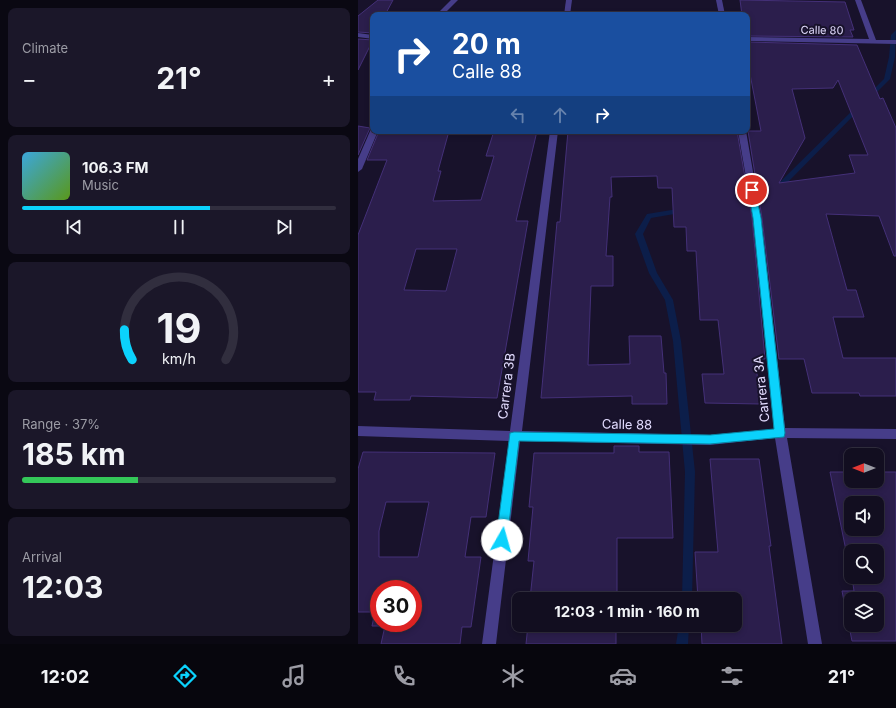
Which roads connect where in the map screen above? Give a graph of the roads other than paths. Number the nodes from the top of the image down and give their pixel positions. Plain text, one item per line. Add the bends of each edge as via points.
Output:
1 (455, 0) edge
2 (569, 0) edge
3 (719, 0) edge
4 (858, 0) edge
5 (442, 12) edge
6 (567, 12) edge
7 (721, 12) edge
8 (358, 35) edge
9 (370, 37) edge
10 (750, 39) edge
11 (873, 41) junction
12 (896, 42) edge
13 (373, 134) edge
14 (554, 134) edge
15 (742, 134) edge
16 (358, 169) edge
17 (358, 431) edge
18 (780, 433) junction
19 (896, 434) edge
20 (514, 436) junction
21 (489, 644) edge
22 (815, 644) edge

1 - 5 street
2 - 6 street
3 - 7 street
4 - 11 street
8 - 9 street
10 - 11 street, Calle 80
11 - 12 street, Calle 80
13 - 16 street
14 - 20 street, Carrera 3B
15 - 18 street, Carrera 3A via 757,218
17 - 20 street, Calle 88
18 - 19 street, Calle 88
18 - 20 street, Calle 88 via 710,440
18 - 22 street, Carrera 3A
20 - 21 street, Carrera 3B

